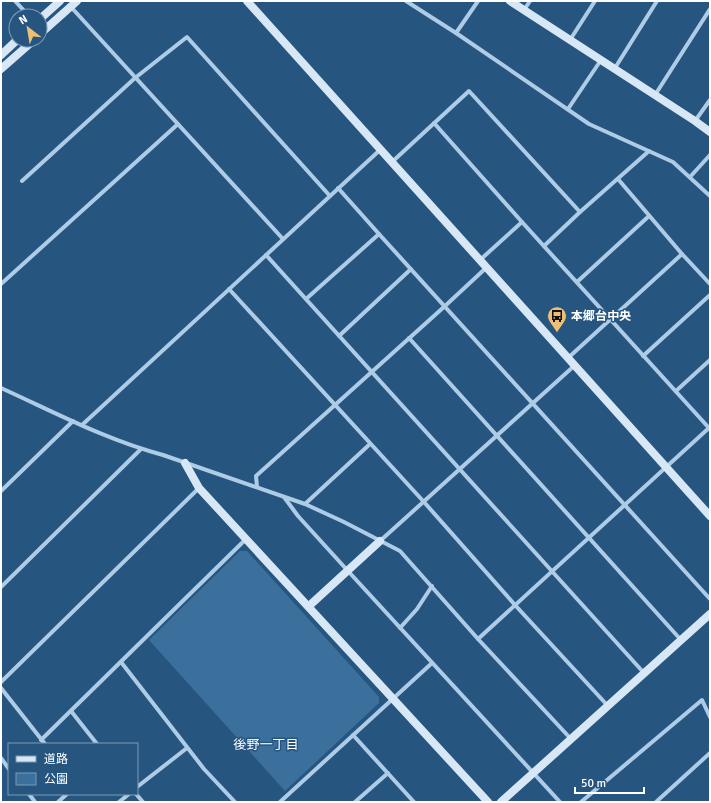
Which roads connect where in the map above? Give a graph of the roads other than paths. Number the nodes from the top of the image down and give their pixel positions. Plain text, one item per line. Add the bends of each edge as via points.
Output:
1 (60, 1) edge
2 (247, 1) edge
3 (406, 1) edge
4 (478, 1) edge
5 (510, 1) edge
6 (530, 1) edge
7 (595, 1) edge
8 (657, 1) edge
9 (74, 4) edge
10 (710, 9) edge
11 (524, 10) junction
12 (48, 12) edge
13 (48, 27) edge
14 (456, 33) junction
15 (570, 40) junction
16 (8, 48) edge
17 (25, 48) edge
18 (1, 55) edge
19 (601, 60) junction
20 (614, 69) junction
21 (1, 70) edge
22 (135, 78) junction
23 (654, 96) junction
24 (710, 100) edge
25 (568, 109) junction
26 (434, 122) junction
27 (695, 122) junction
28 (178, 124) junction
29 (710, 132) edge
30 (381, 149) junction
31 (649, 151) junction
32 (710, 155) edge
33 (392, 162) junction
34 (690, 177) junction
35 (618, 180) junction
36 (22, 181) dead end
37 (338, 188) junction
38 (330, 196) junction
39 (710, 196) edge
40 (580, 212) junction
41 (649, 216) junction
42 (522, 222) junction
43 (379, 234) junction
44 (283, 239) junction
45 (544, 246) junction
46 (682, 254) junction
47 (266, 255) junction
48 (480, 260) junction
49 (487, 267) junction
50 (411, 269) junction
51 (577, 282) junction
52 (1, 284) edge
53 (710, 284) edge
54 (230, 289) junction
55 (710, 295) edge
56 (306, 299) junction
57 (445, 306) junction
58 (610, 320) junction
59 (339, 336) junction
60 (409, 338) junction
61 (643, 356) junction
62 (568, 358) junction
63 (710, 360) edge
64 (574, 366) junction
65 (372, 372) junction
66 (1, 388) edge
67 (676, 391) junction
68 (533, 404) junction
69 (335, 406) junction
70 (73, 421) junction
71 (82, 425) junction
72 (710, 428) edge
73 (497, 436) junction
74 (370, 444) junction
75 (141, 449) junction
76 (185, 463) junction
77 (667, 468) junction
78 (460, 470) junction
79 (257, 487) junction
80 (199, 488) junction
81 (1, 491) edge
82 (283, 497) junction
83 (424, 502) junction
84 (305, 504) junction
85 (625, 505) junction
86 (710, 516) edge
87 (589, 538) junction
88 (246, 539) junction
89 (380, 541) junction
90 (348, 571) junction
91 (552, 572) junction
92 (432, 586) junction
93 (1, 587) edge
94 (710, 599) edge
95 (515, 605) junction
96 (309, 606) junction
97 (710, 614) edge
98 (400, 628) junction
99 (478, 639) junction
100 (681, 640) junction
101 (121, 662) junction
102 (432, 663) junction
103 (644, 674) junction
104 (1, 682) edge
105 (1, 688) edge
106 (393, 698) junction
107 (608, 707) junction
108 (71, 711) junction
109 (710, 717) edge
110 (353, 735) junction
111 (571, 739) junction
112 (41, 740) junction
113 (43, 743) edge
114 (96, 743) edge
115 (187, 748) junction
116 (710, 753) edge
117 (1, 758) edge
118 (8, 767) edge
119 (388, 773) junction
120 (533, 774) junction
121 (138, 786) edge
122 (66, 795) edge
123 (128, 795) edge
124 (58, 802) edge
125 (119, 802) edge
126 (235, 802) edge
127 (280, 802) edge
128 (355, 802) edge
129 (414, 802) edge
130 (488, 802) edge
131 (501, 802) edge
132 (560, 802) edge
133 (581, 802) edge
134 (656, 802) edge

1 - 12 street
2 - 30 street
3 - 14 street
4 - 14 street
5 - 11 street
6 - 11 street
7 - 15 street
8 - 20 street
9 - 13 street
9 - 22 street
10 - 23 street
11 - 15 street
14 - 25 street
15 - 19 street
16 - 18 street
17 - 21 street
19 - 20 street
19 - 25 street
20 - 23 street
22 - 28 street
22 - 36 street
22 - 38 street via 187,37
23 - 27 street
24 - 27 street
25 - 31 street via 589,124
26 - 33 street
26 - 40 street via 469,90
26 - 42 street
27 - 29 street
28 - 44 street
28 - 52 street
30 - 33 street
30 - 37 street
31 - 34 street via 673,162
31 - 35 street
32 - 34 street
33 - 48 street
34 - 39 street
35 - 40 street
35 - 41 street
37 - 38 street
37 - 43 street
38 - 44 street
40 - 45 street
41 - 46 street
41 - 51 street
42 - 45 street
42 - 48 street
43 - 50 street
43 - 56 street
44 - 47 street
45 - 51 street
46 - 53 street
46 - 58 street
47 - 54 street
47 - 56 street
48 - 49 street
49 - 57 street
49 - 62 street
50 - 57 street
50 - 59 street
51 - 58 street
54 - 69 street
54 - 71 street
55 - 61 street
56 - 59 street
57 - 60 street
57 - 68 street
58 - 61 street
58 - 62 street
59 - 65 street
60 - 65 street
60 - 73 street
61 - 67 street
62 - 64 street
63 - 67 street
64 - 68 street
64 - 77 street
65 - 69 street
65 - 78 street
66 - 70 street
67 - 72 street
68 - 73 street
68 - 85 street
69 - 74 street
69 - 79 street via 256,476
70 - 71 street
70 - 81 street
71 - 75 street
72 - 77 street
73 - 78 street
73 - 87 street
74 - 83 street
74 - 84 street
75 - 76 street
75 - 93 street
76 - 79 street
76 - 80 street
77 - 85 street
77 - 86 street
78 - 83 street
78 - 91 street
79 - 82 street
80 - 88 street
80 - 104 street
82 - 84 street
82 - 90 street
83 - 89 street
83 - 95 street
84 - 89 street
85 - 87 street
85 - 94 street
87 - 91 street
87 - 100 street
88 - 96 street
88 - 101 street
89 - 90 street
89 - 92 street via 400,551
90 - 96 street
90 - 98 street
91 - 95 street
91 - 103 street
92 - 98 street via 417,609
92 - 99 street
95 - 99 street
95 - 107 street
96 - 106 street
97 - 100 street
98 - 102 street
99 - 111 street
100 - 103 street
101 - 108 street
101 - 115 street
102 - 106 street
102 - 120 street
103 - 107 street
105 - 112 street
106 - 110 street
106 - 130 street
107 - 111 street
108 - 112 street
108 - 114 street
109 - 133 street via 702,700
110 - 119 street
110 - 127 street
111 - 120 street
112 - 113 street
115 - 121 street
115 - 126 street
116 - 134 street
117 - 118 street
119 - 128 street
119 - 129 street
120 - 131 street
120 - 132 street
122 - 124 street
123 - 125 street

